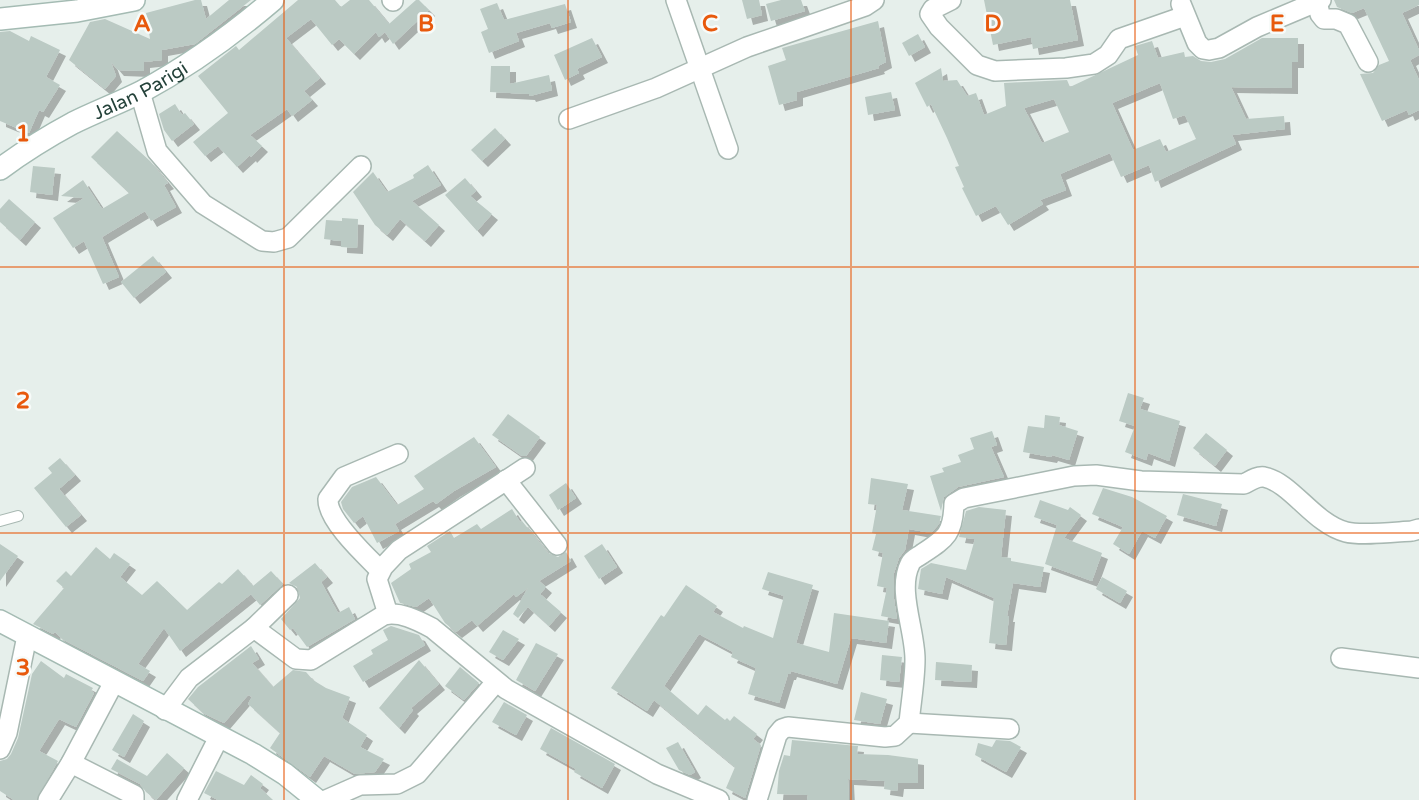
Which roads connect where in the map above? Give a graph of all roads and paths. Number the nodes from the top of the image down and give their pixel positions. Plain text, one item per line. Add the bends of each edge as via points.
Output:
1 (134, 0) edge
2 (273, 0) edge
3 (676, 0) edge
4 (874, 0) edge
5 (950, 0) edge
6 (1319, 1) edge
7 (1183, 5) edge
8 (0, 19) edge
9 (1368, 62) dead end
10 (699, 67) junction
11 (140, 92) junction
12 (569, 118) dead end
13 (728, 149) dead end
14 (361, 166) dead end
15 (0, 169) edge
16 (398, 454) dead end
17 (524, 468) dead end
18 (506, 480) junction
19 (18, 516) dead end
20 (0, 521) edge
21 (1419, 529) edge
22 (557, 545) dead end
23 (380, 570) junction
24 (288, 595) dead end
25 (388, 614) junction
26 (0, 621) edge
27 (254, 628) junction
28 (27, 636) junction
29 (1341, 658) dead end
30 (1419, 668) edge
31 (114, 682) junction
32 (496, 682) junction
33 (165, 710) junction
34 (909, 723) junction
35 (1009, 729) dead end
36 (219, 737) junction
37 (0, 749) edge
38 (71, 763) junction
39 (696, 796) edge
40 (48, 800) edge
41 (134, 800) edge
42 (187, 800) edge
43 (317, 800) edge
44 (326, 800) edge
45 (719, 800) edge
46 (757, 800) edge

1 - 8 street
2 - 11 street, Jalan Parigi via 209,51
3 - 10 street
4 - 10 street
5 - 7 street via 930,14 977,65 995,71 1094,64 1108,55 1119,39
6 - 7 street via 1209,50 1197,43
6 - 9 street via 1324,19 1348,24
10 - 12 street via 656,88
10 - 13 street
11 - 14 street via 157,151 203,204 261,241 288,238
11 - 15 street, Jalan Parigi via 73,123
16 - 23 street via 344,477 328,499 339,525
17 - 18 street
18 - 22 street
18 - 23 street via 399,550
19 - 20 lane
21 - 34 street via 1346,532 1317,518 1281,485 1265,477 1244,484 1074,476 979,493 954,504 947,536 911,561 905,594 915,661
23 - 25 street via 377,579
24 - 27 street
25 - 27 street via 311,660 296,659
25 - 32 street via 432,628
26 - 28 street
27 - 33 street via 189,678
28 - 31 street
28 - 37 street
29 - 30 street
31 - 33 street
31 - 38 street
32 - 39 street
32 - 44 street via 418,774 397,784 360,785
33 - 36 street
34 - 35 street
34 - 46 street via 895,736 885,737 782,729
36 - 42 street
36 - 43 street via 285,774
38 - 40 street
38 - 41 street via 134,795
39 - 45 street

